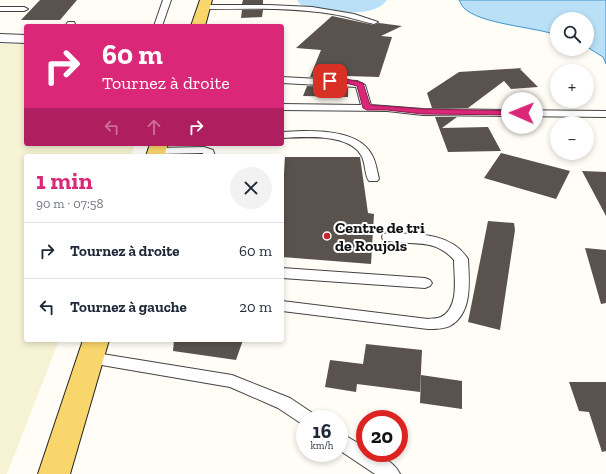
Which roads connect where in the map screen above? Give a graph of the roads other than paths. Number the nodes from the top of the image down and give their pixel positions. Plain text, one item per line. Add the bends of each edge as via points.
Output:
1 (167, 0) edge
2 (205, 3) edge
3 (0, 9) edge
4 (24, 9) dead end
5 (374, 22) dead end
6 (159, 24) edge
7 (199, 24) edge
8 (0, 38) edge
9 (24, 39) edge
10 (284, 80) edge
11 (284, 107) edge
12 (367, 108) junction
13 (606, 114) edge
14 (284, 135) edge
15 (157, 150) edge
16 (209, 154) edge
17 (373, 179) dead end
18 (388, 237) dead end
19 (284, 273) edge
20 (425, 283) dead end
21 (284, 306) edge
22 (93, 349) edge
23 (296, 411) edge
24 (348, 446) edge
25 (54, 474) edge
26 (391, 474) edge

1 - 6 lane
2 - 5 lane via 304,8 356,15
2 - 7 main road
3 - 4 lane
8 - 9 street
10 - 12 lane via 360,85
11 - 12 lane
12 - 13 lane via 423,112
14 - 17 lane via 324,134 353,143 364,150
15 - 16 lane via 204,150
18 - 21 lane via 439,243 452,249 461,259 461,297 454,315 443,322 428,324
19 - 20 lane
22 - 23 lane via 128,363 232,381 284,403
22 - 25 main road
24 - 26 lane

